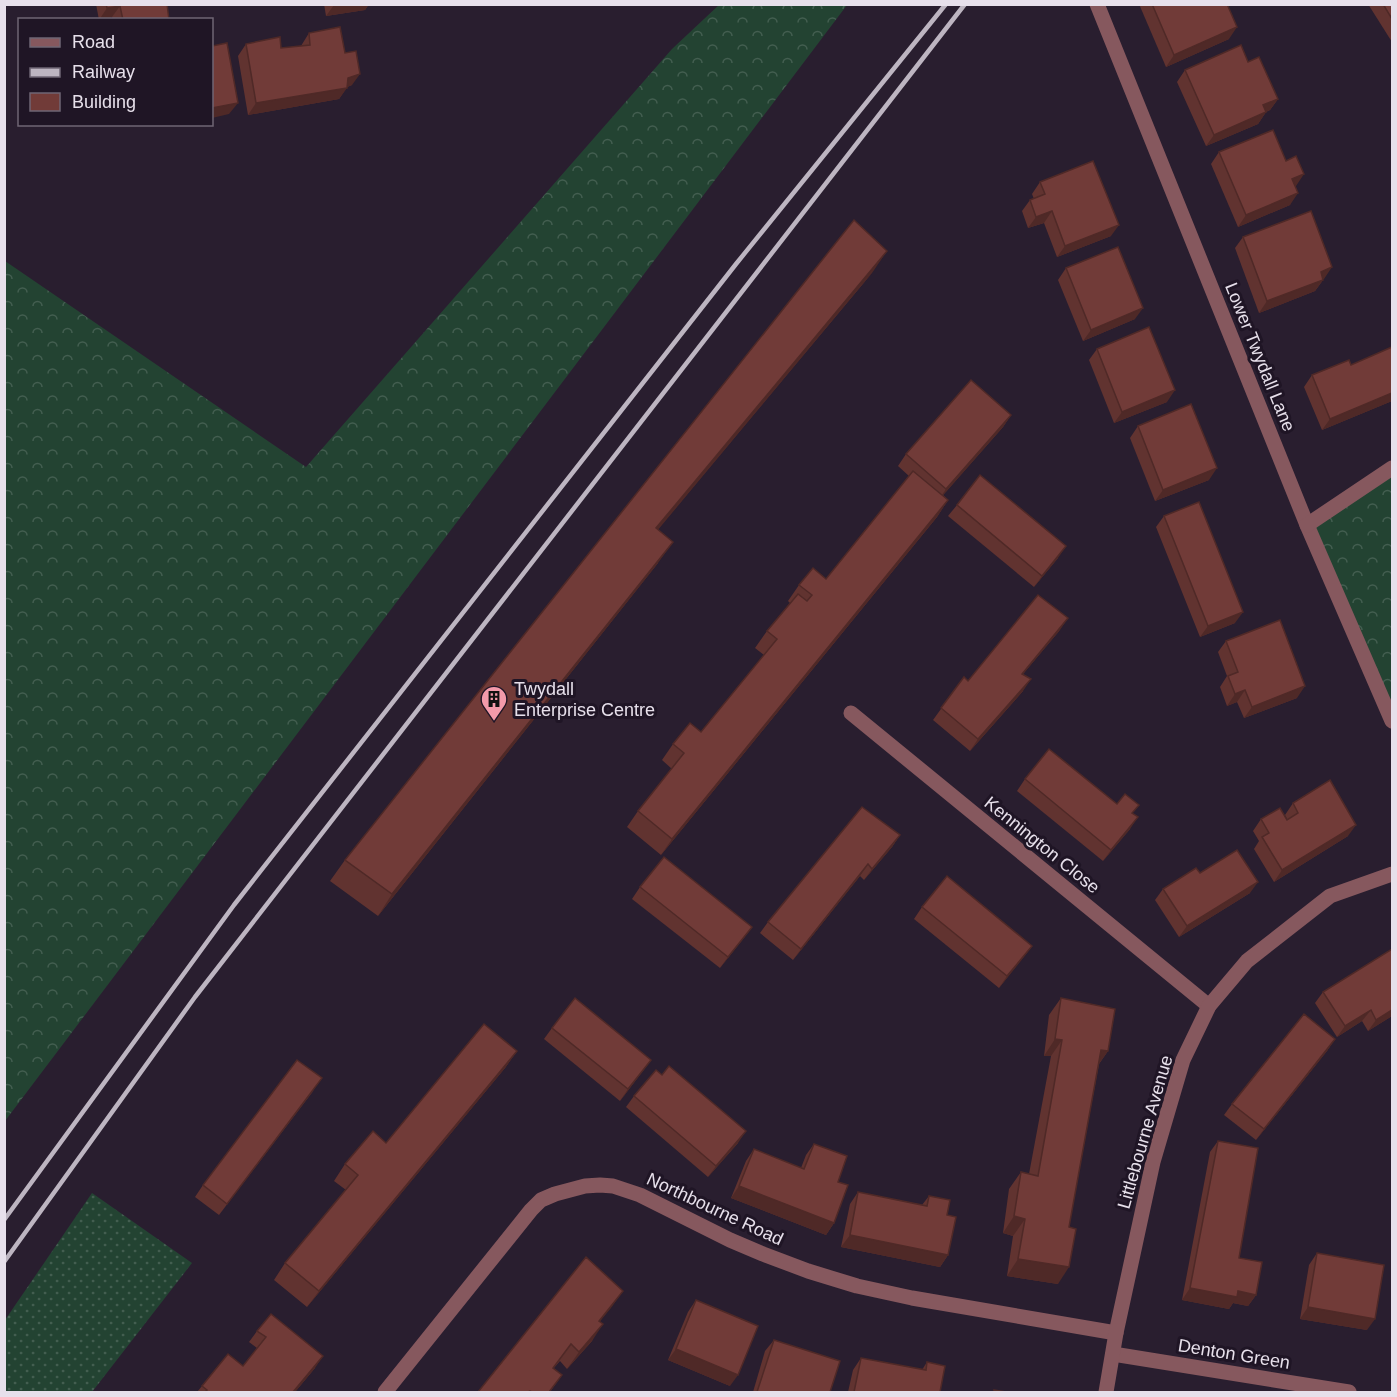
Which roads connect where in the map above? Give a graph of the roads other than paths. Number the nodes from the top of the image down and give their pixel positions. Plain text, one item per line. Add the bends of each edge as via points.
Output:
1 (1097, 4) edge
2 (1392, 468) edge
3 (1307, 525) junction
4 (851, 713) dead end
5 (1392, 721) edge
6 (1392, 874) edge
7 (1209, 1006) junction
8 (1116, 1333) junction
9 (1113, 1354) junction
10 (385, 1392) edge
11 (1106, 1392) edge
12 (1349, 1392) edge

1 - 3 street, Lower Twydall Lane
2 - 3 street
3 - 5 street, Lower Twydall Lane
4 - 7 street, Kennington Close
6 - 7 street, Littlebourne Avenue via 1330,896 1247,961
7 - 8 street, Littlebourne Avenue via 1183,1060 1153,1162
8 - 9 street, Littlebourne Avenue
8 - 10 street, Northbourne Road via 857,1286 730,1240 632,1192 596,1185 541,1200
9 - 11 street, Littlebourne Avenue
9 - 12 street, Denton Green

